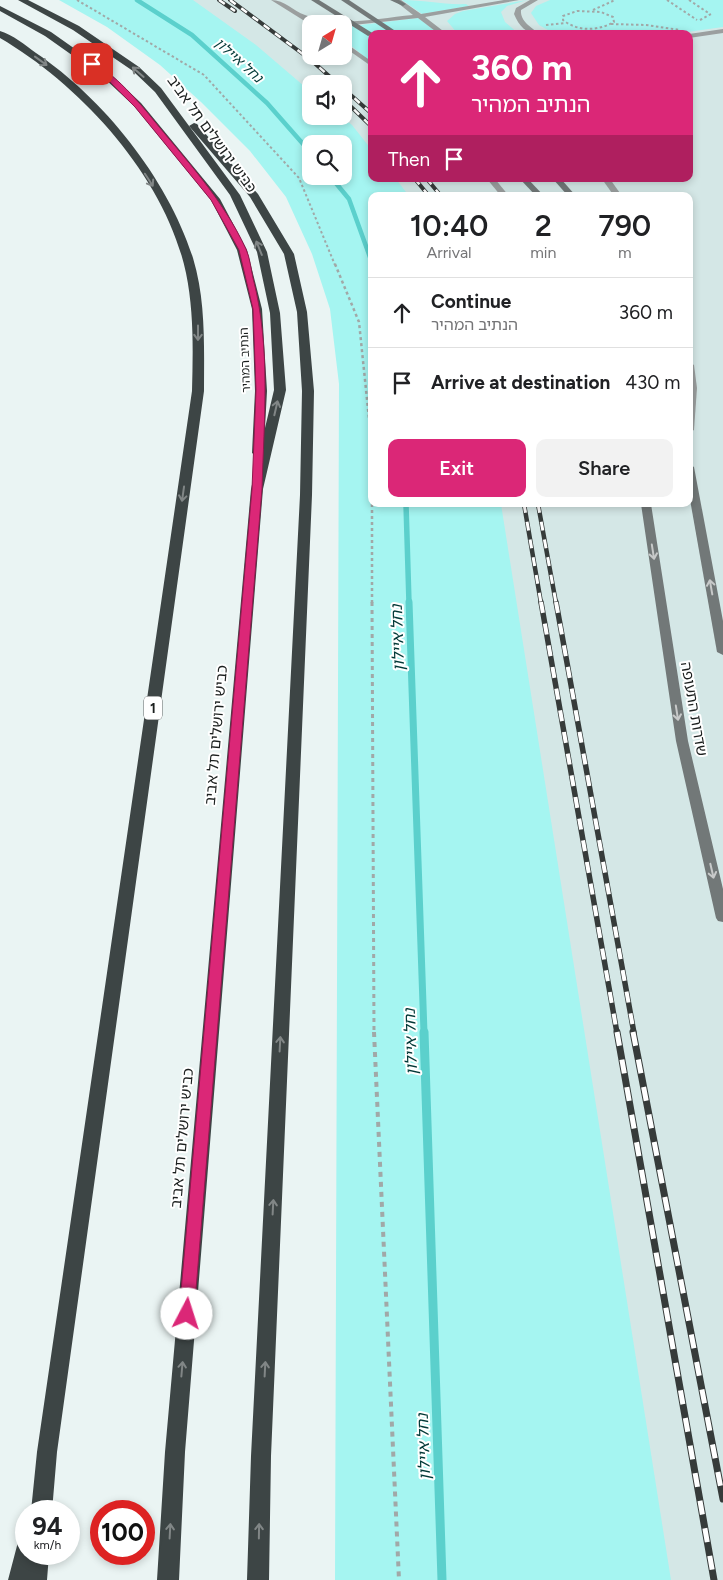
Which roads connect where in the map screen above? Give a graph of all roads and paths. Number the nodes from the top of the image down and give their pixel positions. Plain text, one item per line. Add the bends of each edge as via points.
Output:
1 (22, 0) edge
2 (274, 0) edge
3 (314, 0) edge
4 (344, 0) edge
5 (393, 0) edge
6 (516, 0) edge
7 (535, 0) edge
8 (616, 0) edge
9 (666, 0) edge
10 (688, 0) edge
11 (400, 2) edge
12 (0, 8) edge
13 (463, 8) junction
14 (589, 11) junction
15 (711, 14) dead end
16 (302, 15) edge
17 (420, 16) junction
18 (698, 21) dead end
19 (565, 23) junction
20 (611, 24) junction
21 (352, 25) edge
22 (541, 26) dead end
23 (391, 30) edge
24 (439, 30) edge
25 (443, 30) edge
26 (530, 30) edge
27 (675, 30) edge
28 (723, 31) edge
29 (368, 32) edge
30 (0, 34) edge
31 (693, 35) edge
32 (723, 36) edge
33 (693, 40) edge
34 (352, 50) edge
35 (368, 62) edge
36 (158, 90) junction
37 (493, 182) edge
38 (527, 182) edge
39 (560, 182) edge
40 (502, 192) edge
41 (536, 192) edge
42 (569, 192) edge
43 (257, 489) junction
44 (693, 489) edge
45 (372, 507) edge
46 (646, 507) edge
47 (723, 652) edge
48 (723, 918) edge
49 (47, 1452) junction
50 (36, 1500) edge
51 (43, 1500) edge
52 (23, 1565) edge
53 (37, 1565) edge
54 (20, 1580) edge
55 (36, 1580) edge
56 (168, 1580) edge
57 (258, 1580) edge
58 (399, 1580) edge

36 -> 1 highway, כביש ירושלים תל אביב via 136,69 76,28
2 - 16 street
3 - 29 main road
4 - 23 main road
5 - 11 main road
6 - 13 street
7 - 26 street via 518,9 517,14 522,24
8 - 14 path
9 - 18 path
10 - 15 path
11 - 17 street
12 - 43 highway, הנתיב המהיר via 48,34 99,70 138,105 215,199 242,250 257,309 261,390
13 - 17 street
13 - 25 street via 441,18 439,23
14 - 19 path via 566,14 562,19
14 - 20 path via 610,15 614,20
17 - 21 street
17 - 24 street
19 - 20 path via 588,28
19 - 22 path
20 - 27 path
28 - 31 street
30 -> 49 highway, 1 via 68,81 98,111 133,155 166,205 188,259 198,315 198,391
32 - 33 street
34 - 35 street
43 -> 36 highway, כביש ירושלים תל אביב via 280,390 274,313 262,252 235,195
57 -> 36 highway via 261,1446 305,515 308,391 302,312 288,254 254,196 212,145
37 - 40 street
38 - 41 main road
39 - 42 main road
56 -> 43 highway, כביש ירושלים תל אביב via 175,1452
47 -> 44 main road
45 - 58 path via 374,1034
46 -> 48 main road, שדרות התעופה via 682,741
49 - 50 highway
49 - 51 highway, 1
52 - 54 highway
53 - 55 highway

